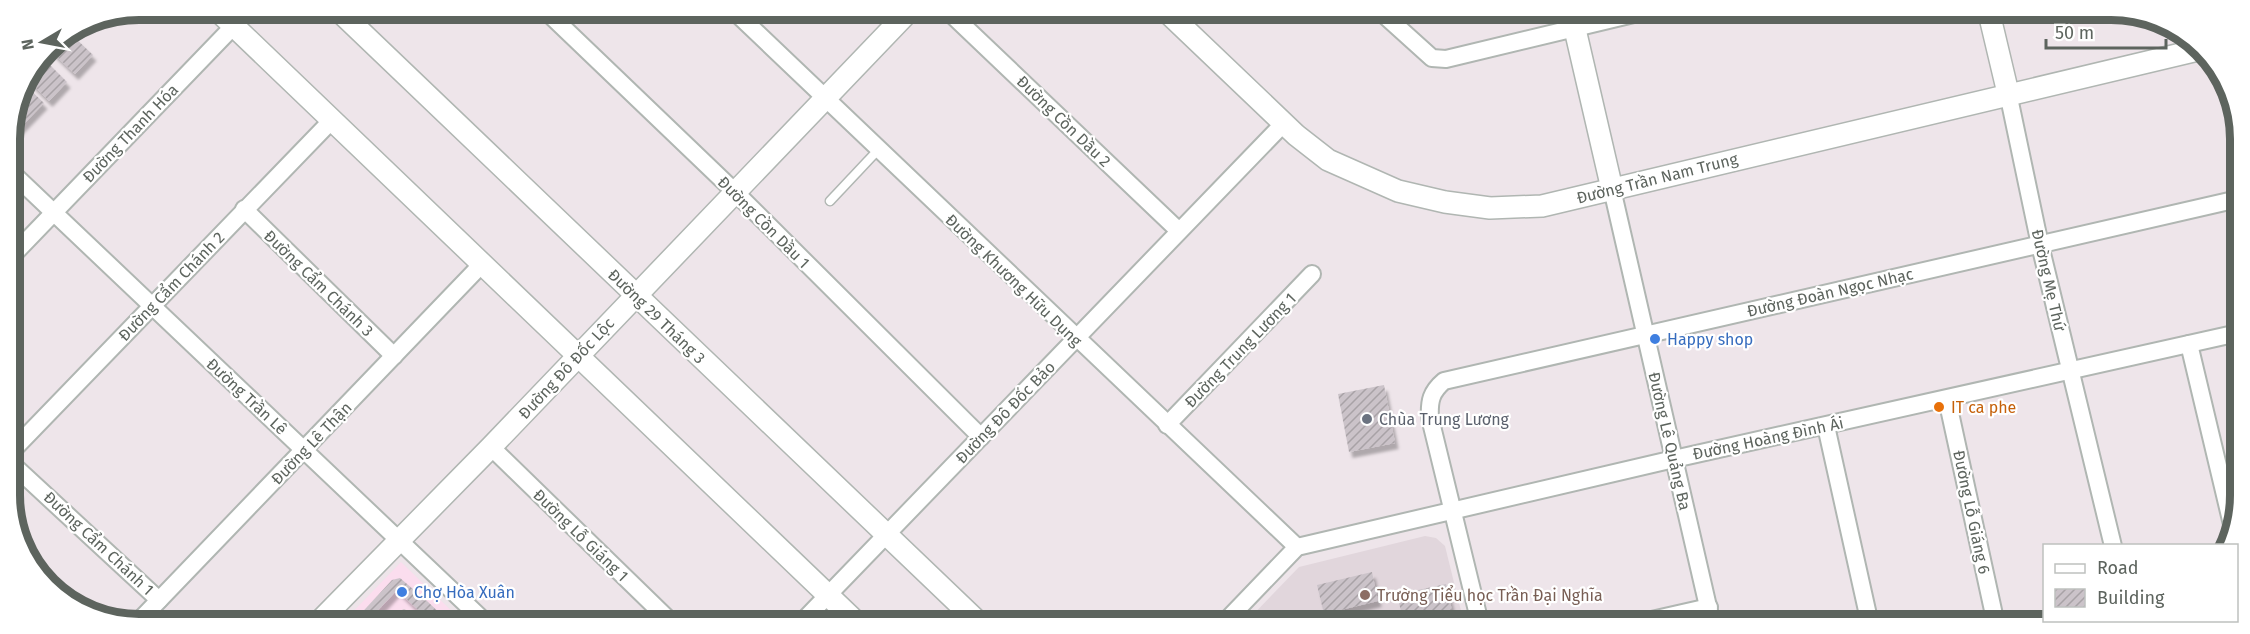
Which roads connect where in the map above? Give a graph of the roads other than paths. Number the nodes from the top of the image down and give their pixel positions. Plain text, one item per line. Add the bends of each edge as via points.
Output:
1 (228, 20) edge
2 (240, 20) edge
3 (348, 20) edge
4 (555, 20) edge
5 (743, 20) edge
6 (900, 20) edge
7 (957, 20) edge
8 (1175, 20) edge
9 (1390, 20) edge
10 (1573, 20) edge
11 (1991, 20) edge
12 (234, 26) junction
13 (2192, 51) edge
14 (2008, 93) junction
15 (825, 98) junction
16 (332, 120) junction
17 (1284, 123) junction
18 (878, 150) junction
19 (20, 181) edge
20 (1612, 189) junction
21 (735, 192) junction
22 (830, 201) dead end
23 (2230, 201) edge
24 (244, 210) junction
25 (53, 213) junction
26 (1179, 231) junction
27 (2040, 245) junction
28 (20, 248) edge
29 (482, 264) junction
30 (1312, 274) dead end
31 (635, 295) junction
32 (152, 305) junction
33 (1646, 334) junction
34 (2230, 335) edge
35 (1075, 339) junction
36 (2189, 344) junction
37 (577, 355) junction
38 (394, 356) junction
39 (2070, 372) junction
40 (1947, 399) junction
41 (1167, 425) junction
42 (1826, 426) junction
43 (981, 437) junction
44 (20, 443) edge
45 (491, 447) junction
46 (305, 450) junction
47 (1674, 459) junction
48 (20, 471) edge
49 (2229, 512) edge
50 (1453, 513) junction
51 (886, 535) junction
52 (399, 539) junction
53 (2113, 544) edge
54 (1297, 547) junction
55 (828, 595) junction
56 (159, 600) junction
57 (1709, 607) junction
58 (1232, 614) edge
59 (1478, 614) edge
60 (1677, 614) edge
61 (1711, 614) edge
62 (1868, 614) edge
63 (1994, 614) edge
64 (145, 615) edge
65 (326, 615) edge
66 (478, 615) edge
67 (664, 615) edge
68 (809, 615) edge
69 (848, 615) edge
70 (970, 615) edge

1 - 12 street
2 - 12 street, Đường Thanh Hóa
3 - 31 street, Đường 29 Tháng 3
4 - 21 street, Đường Cồn Dầu 1
5 - 15 street, Đường Khương Hữu Dụng
6 - 15 street, Đường Đô Đốc Lộc
7 - 26 street, Đường Cồn Dầu 2
8 - 17 street, Đường Trần Nam Trung
9 - 10 street via 1432,58 1446,59
10 - 20 street, Đường Lê Quảng Ba
11 - 14 street, Đường Mẹ Thứ
12 - 16 street
12 - 25 street, Đường Thanh Hóa
13 - 14 street, Đường Trần Nam Trung
14 - 20 street, Đường Trần Nam Trung
14 - 27 street, Đường Mẹ Thứ
15 - 18 street, Đường Khương Hữu Dụng
15 - 21 street, Đường Đô Đốc Lộc
16 - 24 street, Đường Cẩm Chánh 2
16 - 29 street
17 - 20 street, Đường Trần Nam Trung via 1328,160 1398,191 1445,202 1490,208 1542,206
17 - 26 street, Đường Đô Đốc Bảo
18 - 22 lane
18 - 35 street, Đường Khương Hữu Dụng
19 - 25 street, Đường Trần Lê
20 - 33 street, Đường Lê Quảng Ba
21 - 31 street, Đường Đô Đốc Lộc
21 - 43 street, Đường Cồn Dầu 1
23 - 27 street, Đường Đoàn Ngọc Nhạc
24 - 32 street, Đường Cẩm Chánh 2
24 - 38 street, Đường Cẩm Chánh 3
25 - 28 street, Đường Thanh Hóa
25 - 32 street, Đường Trần Lê
26 - 35 street, Đường Đô Đốc Bảo
27 - 33 street, Đường Đoàn Ngọc Nhạc
27 - 39 street, Đường Mẹ Thứ
29 - 37 street
29 - 38 street, Đường Lê Thận
30 - 41 street, Đường Trung Lương 1
31 - 37 street, Đường Đô Đốc Lộc
31 - 51 street, Đường 29 Tháng 3
32 - 44 street, Đường Cẩm Chánh 2
32 - 46 street, Đường Trần Lê
33 - 47 street, Đường Lê Quảng Ba
33 - 50 street, Đường Đoàn Ngọc Nhạc via 1457,377 1435,389 1430,398 1431,429
34 - 36 street, Đường Hoàng Đình Ái
35 - 41 street, Đường Khương Hữu Dụng
35 - 43 street, Đường Đô Đốc Bảo
36 - 39 street, Đường Hoàng Đình Ái
36 - 49 street
37 - 45 street, Đường Đô Đốc Lộc
37 - 55 street
38 - 46 street, Đường Lê Thận
39 - 40 street, Đường Hoàng Đình Ái
39 - 53 street, Đường Mẹ Thứ
40 - 42 street, Đường Hoàng Đình Ái
40 - 63 street, Đường Lỗ Giáng 6
41 - 54 street, Đường Khương Hữu Dụng
42 - 47 street, Đường Hoàng Đình Ái
42 - 62 street
43 - 51 street, Đường Đô Đốc Bảo
45 - 52 street, Đường Đô Đốc Lộc
45 - 67 street, Đường Lỗ Giáng 1
46 - 52 street, Đường Trần Lê
46 - 56 street, Đường Lê Thận
47 - 50 street, Đường Hoàng Đình Ái
47 - 57 street, Đường Lê Quảng Ba
48 - 56 street, Đường Cẩm Chánh 1
50 - 54 street, Đường Hoàng Đình Ái
50 - 59 street
51 - 55 street, Đường Đô Đốc Bảo
51 - 70 street, Đường 29 Tháng 3
52 - 65 street, Đường Đô Đốc Lộc
52 - 66 street, Đường Trần Lê
54 - 58 street
55 - 68 street, Đường Đô Đốc Bảo
55 - 69 street
56 - 64 street, Đường Lê Thận
57 - 60 street
57 - 61 street, Đường Lê Quảng Ba

